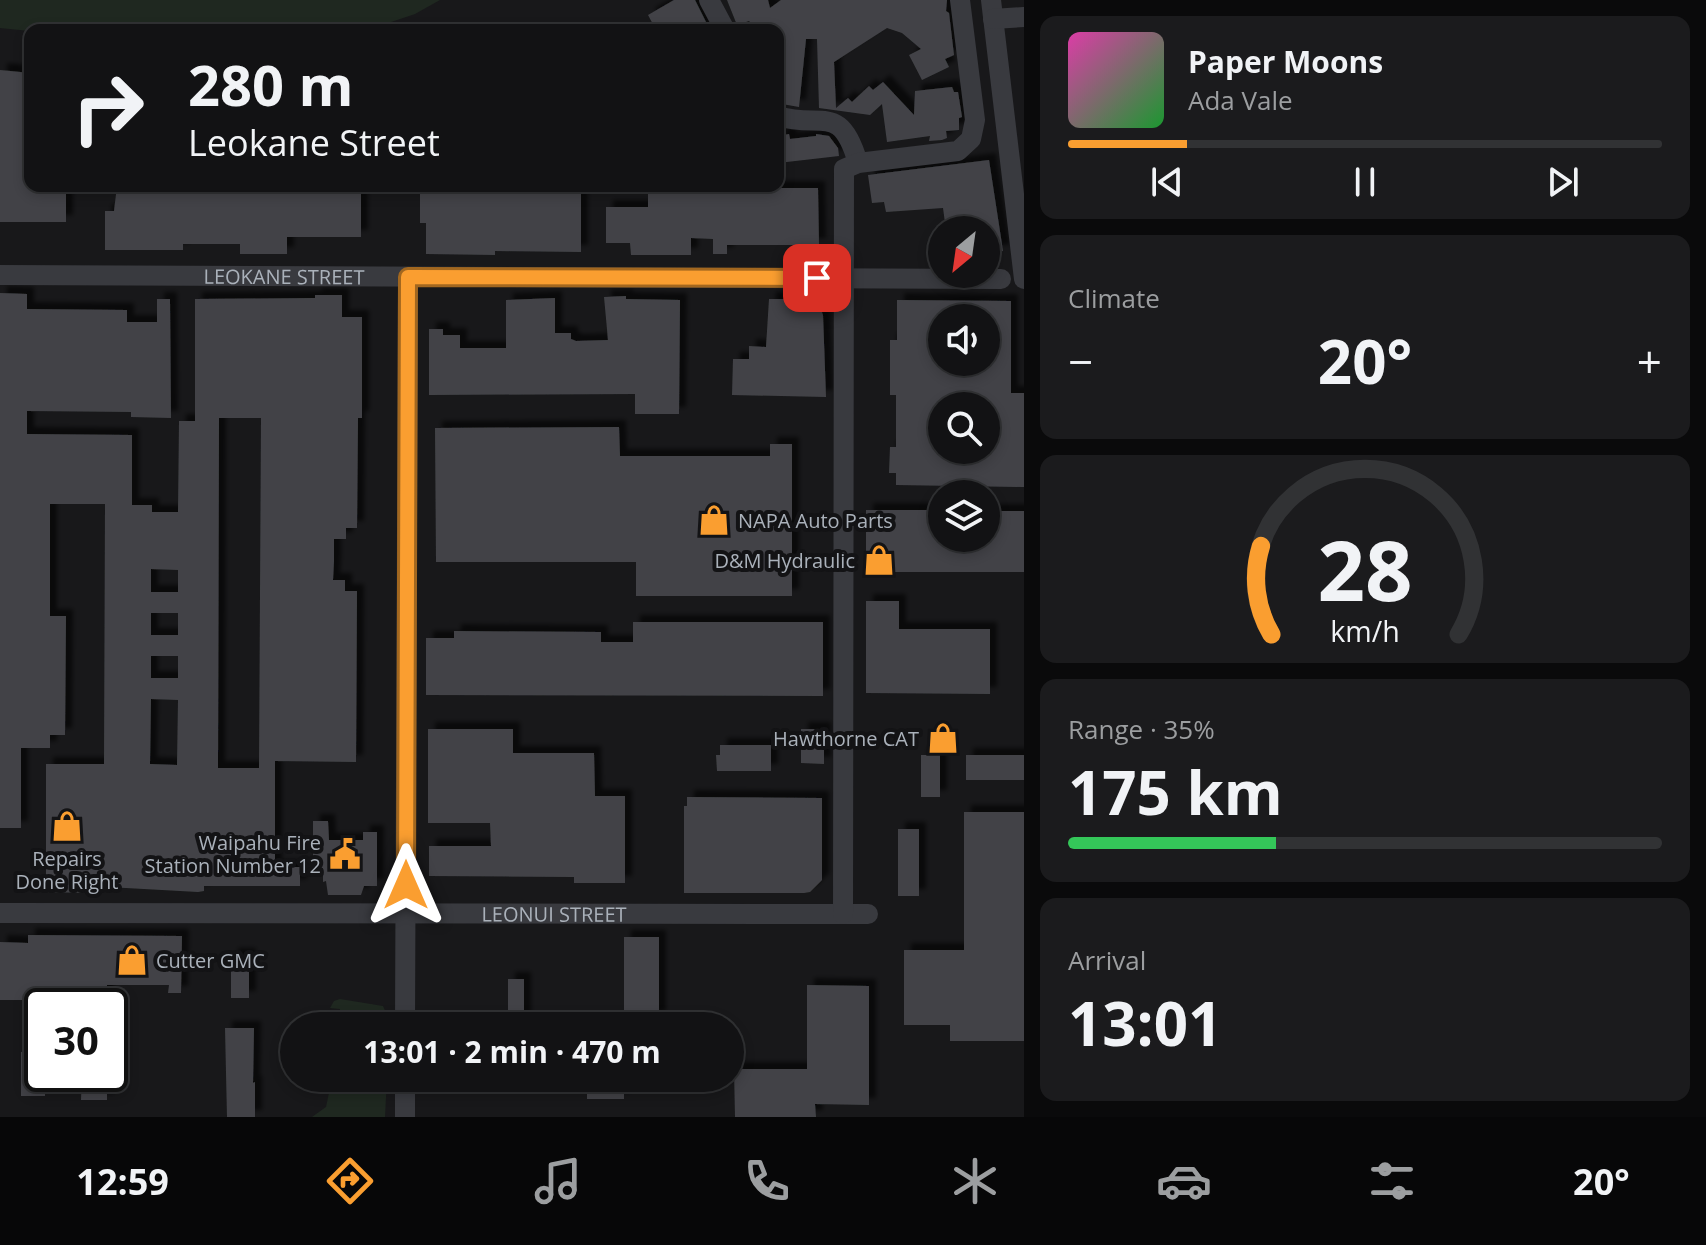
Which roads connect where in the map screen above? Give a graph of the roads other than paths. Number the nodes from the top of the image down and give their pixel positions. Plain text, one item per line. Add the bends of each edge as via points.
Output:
1 (709, 0) edge
2 (960, 0) edge
3 (992, 10) edge
4 (1024, 17) edge
5 (722, 24) edge
6 (784, 117) edge
7 (1017, 151) edge
8 (858, 163) junction
9 (0, 275) edge
10 (408, 277) junction
11 (845, 278) junction
12 (1001, 279) dead end
13 (1024, 279) edge
14 (0, 913) edge
15 (843, 914) junction
16 (868, 914) dead end
17 (406, 915) junction
18 (405, 1012) edge
19 (405, 1092) edge
20 (405, 1117) edge

1 - 5 street
2 - 8 street via 975,120 971,139 958,151
3 - 4 street
3 - 7 street
6 - 8 street via 834,122 854,148
7 - 13 street
8 - 11 street via 844,169
9 - 10 street, LEOKANE STREET
10 - 11 street, LEOKANE STREET
10 - 17 street
11 - 12 street, LEOKANE STREET
11 - 15 street
14 - 17 street, LEONUI STREET
15 - 16 street, LEONUI STREET
15 - 17 street, LEONUI STREET
17 - 18 street
19 - 20 street

